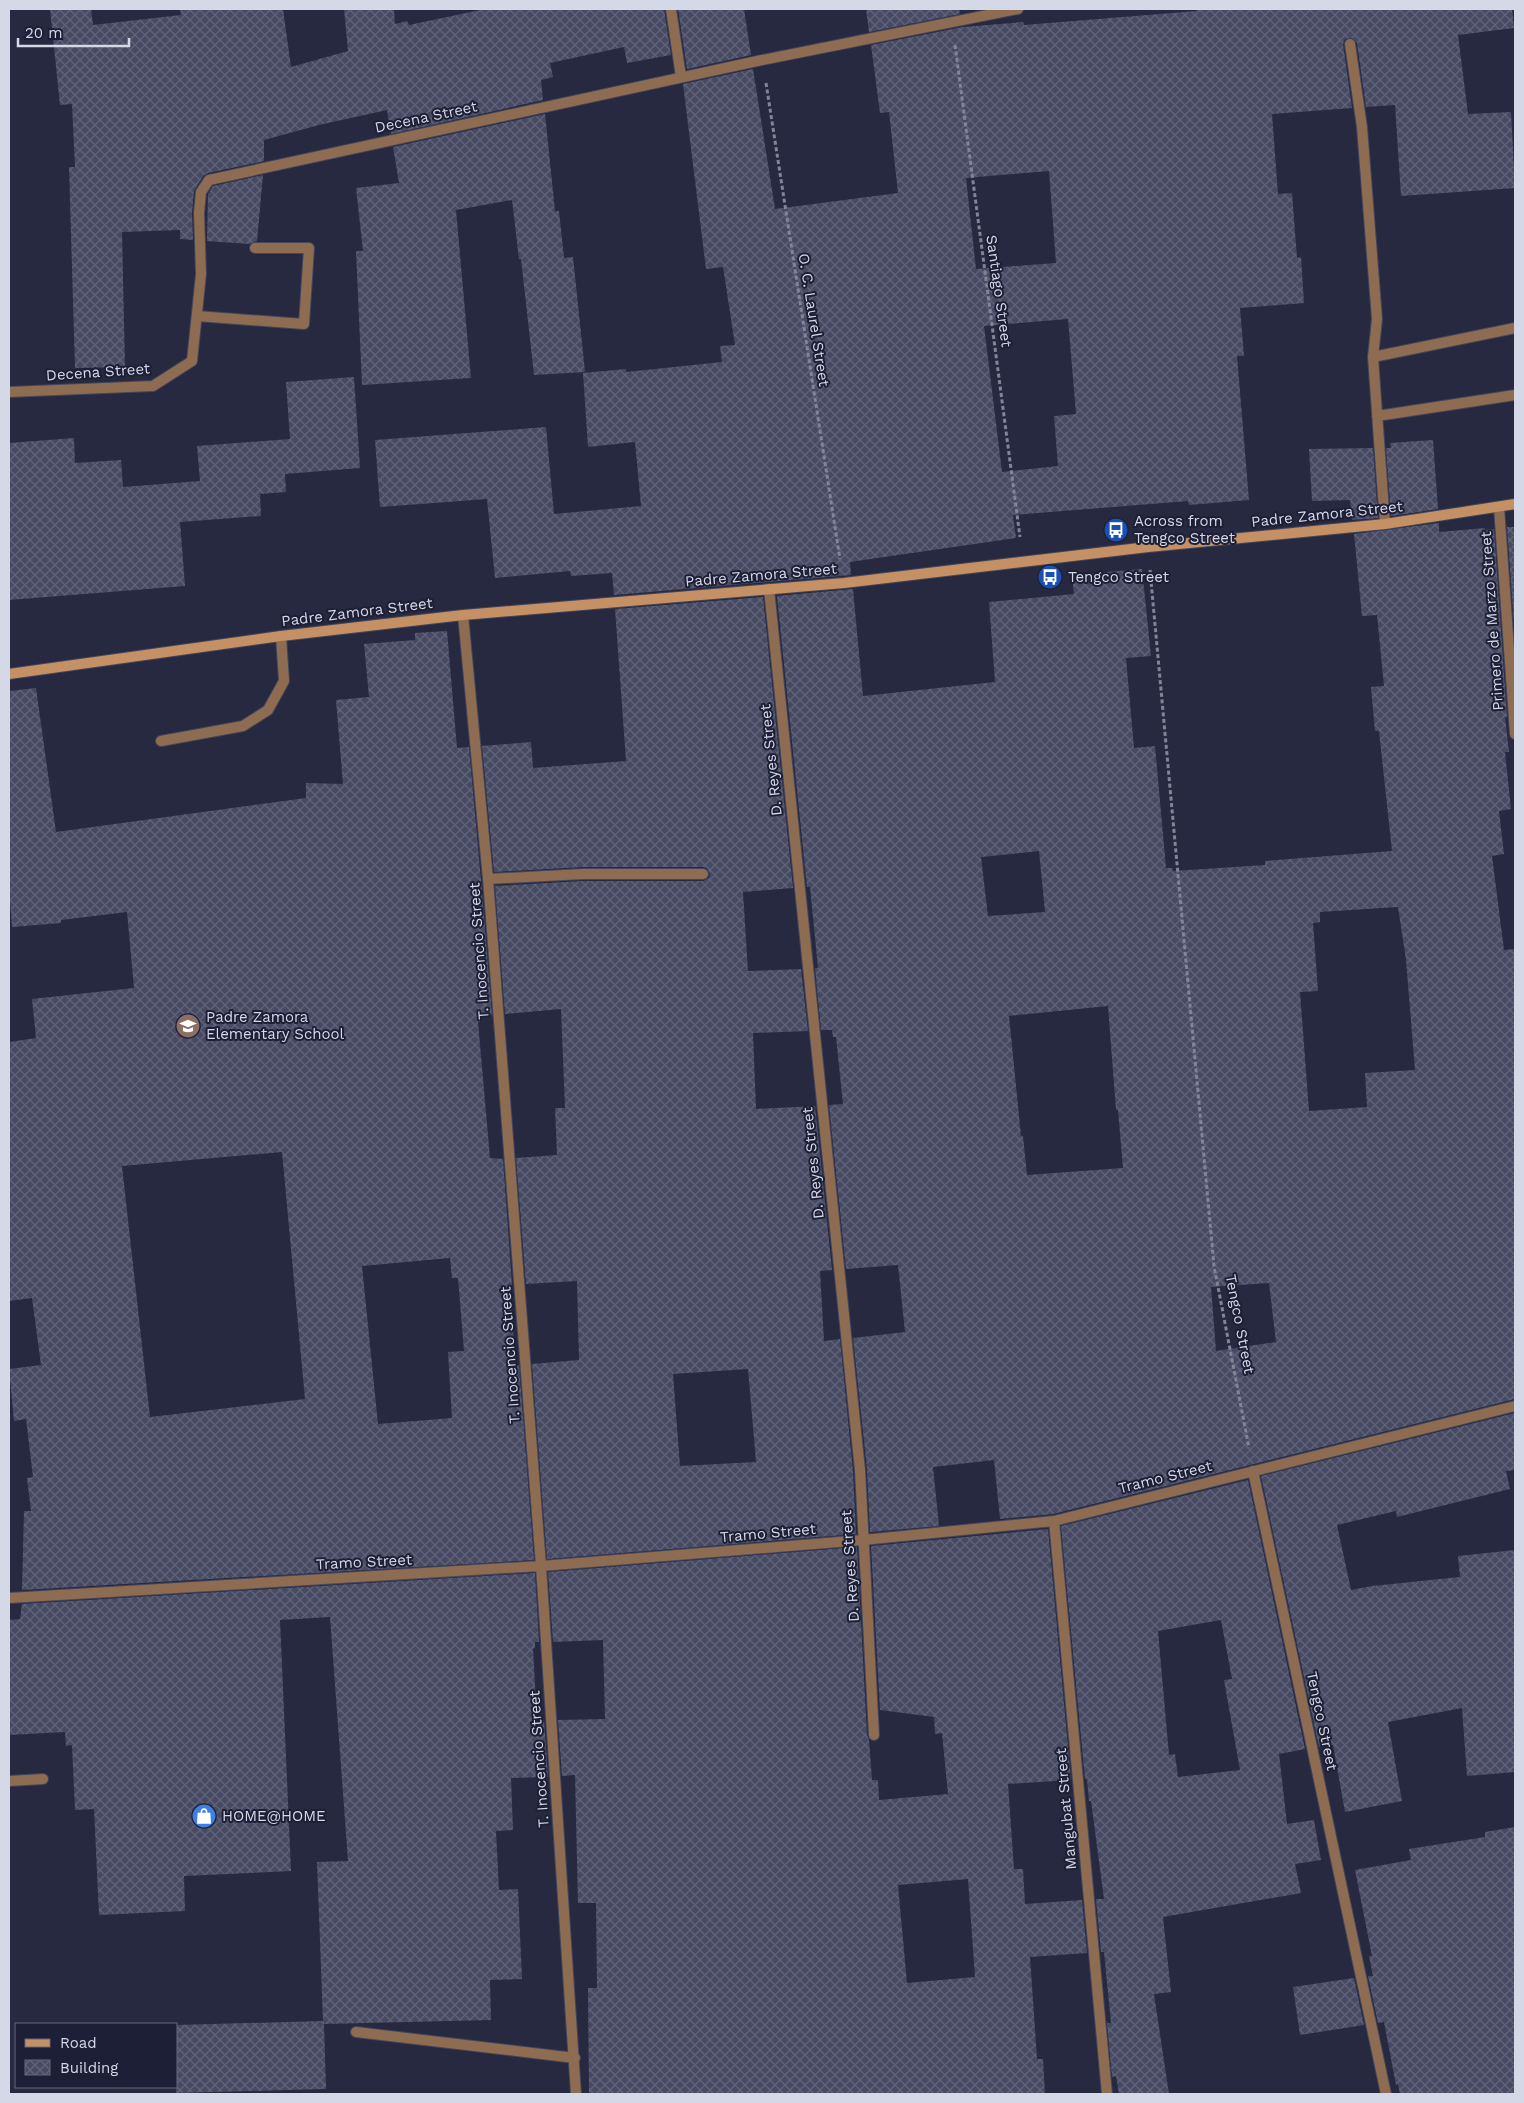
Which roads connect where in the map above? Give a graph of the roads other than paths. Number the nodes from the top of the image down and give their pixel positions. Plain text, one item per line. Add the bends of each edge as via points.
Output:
1 (671, 9) edge
2 (1018, 9) edge
3 (1350, 44) dead end
4 (681, 78) junction
5 (255, 248) dead end
6 (197, 316) junction
7 (1515, 328) edge
8 (1373, 357) junction
9 (9, 392) edge
10 (1515, 395) edge
11 (1377, 416) junction
12 (1515, 504) edge
13 (1499, 507) junction
14 (1385, 524) junction
15 (770, 589) junction
16 (463, 615) junction
17 (281, 636) junction
18 (9, 674) edge
19 (1515, 734) edge
20 (161, 741) dead end
21 (703, 874) dead end
22 (488, 879) junction
23 (1515, 1406) edge
24 (1253, 1471) junction
25 (1054, 1521) junction
26 (863, 1540) junction
27 (541, 1566) junction
28 (9, 1598) edge
29 (874, 1735) dead end
30 (43, 1779) dead end
31 (9, 1781) edge
32 (356, 2032) dead end
33 (574, 2058) junction
34 (576, 2094) edge
35 (1107, 2094) edge
36 (1386, 2094) edge

1 - 4 street
2 - 4 street, Decena Street
3 - 8 street via 1362,127 1377,320
4 - 6 street, Decena Street via 209,180 201,192 199,214 201,274
5 - 6 street via 309,248 304,324
6 - 9 street, Decena Street via 192,361 153,386
7 - 8 street
8 - 11 street
10 - 11 street
11 - 14 street
12 - 13 street, Padre Zamora Street
13 - 14 street, Padre Zamora Street
13 - 19 street, Primero de Marzo Street
14 - 15 street, Padre Zamora Street
15 - 16 street, Padre Zamora Street
15 - 26 street, D. Reyes Street via 860,1470
16 - 17 street, Padre Zamora Street
16 - 22 street, T. Inocencio Street
17 - 18 street, Padre Zamora Street
17 - 20 street via 284,681 268,710 243,726
21 - 22 street via 583,874
22 - 27 street, T. Inocencio Street
23 - 24 street, Tramo Street
24 - 25 street, Tramo Street
24 - 36 street, Tengco Street
25 - 26 street, Tramo Street
25 - 35 street, Mangubat Street
26 - 27 street, Tramo Street
26 - 29 street, D. Reyes Street
27 - 28 street, Tramo Street
27 - 33 street, T. Inocencio Street
30 - 31 street
32 - 33 street
33 - 34 street, T. Inocencio Street

